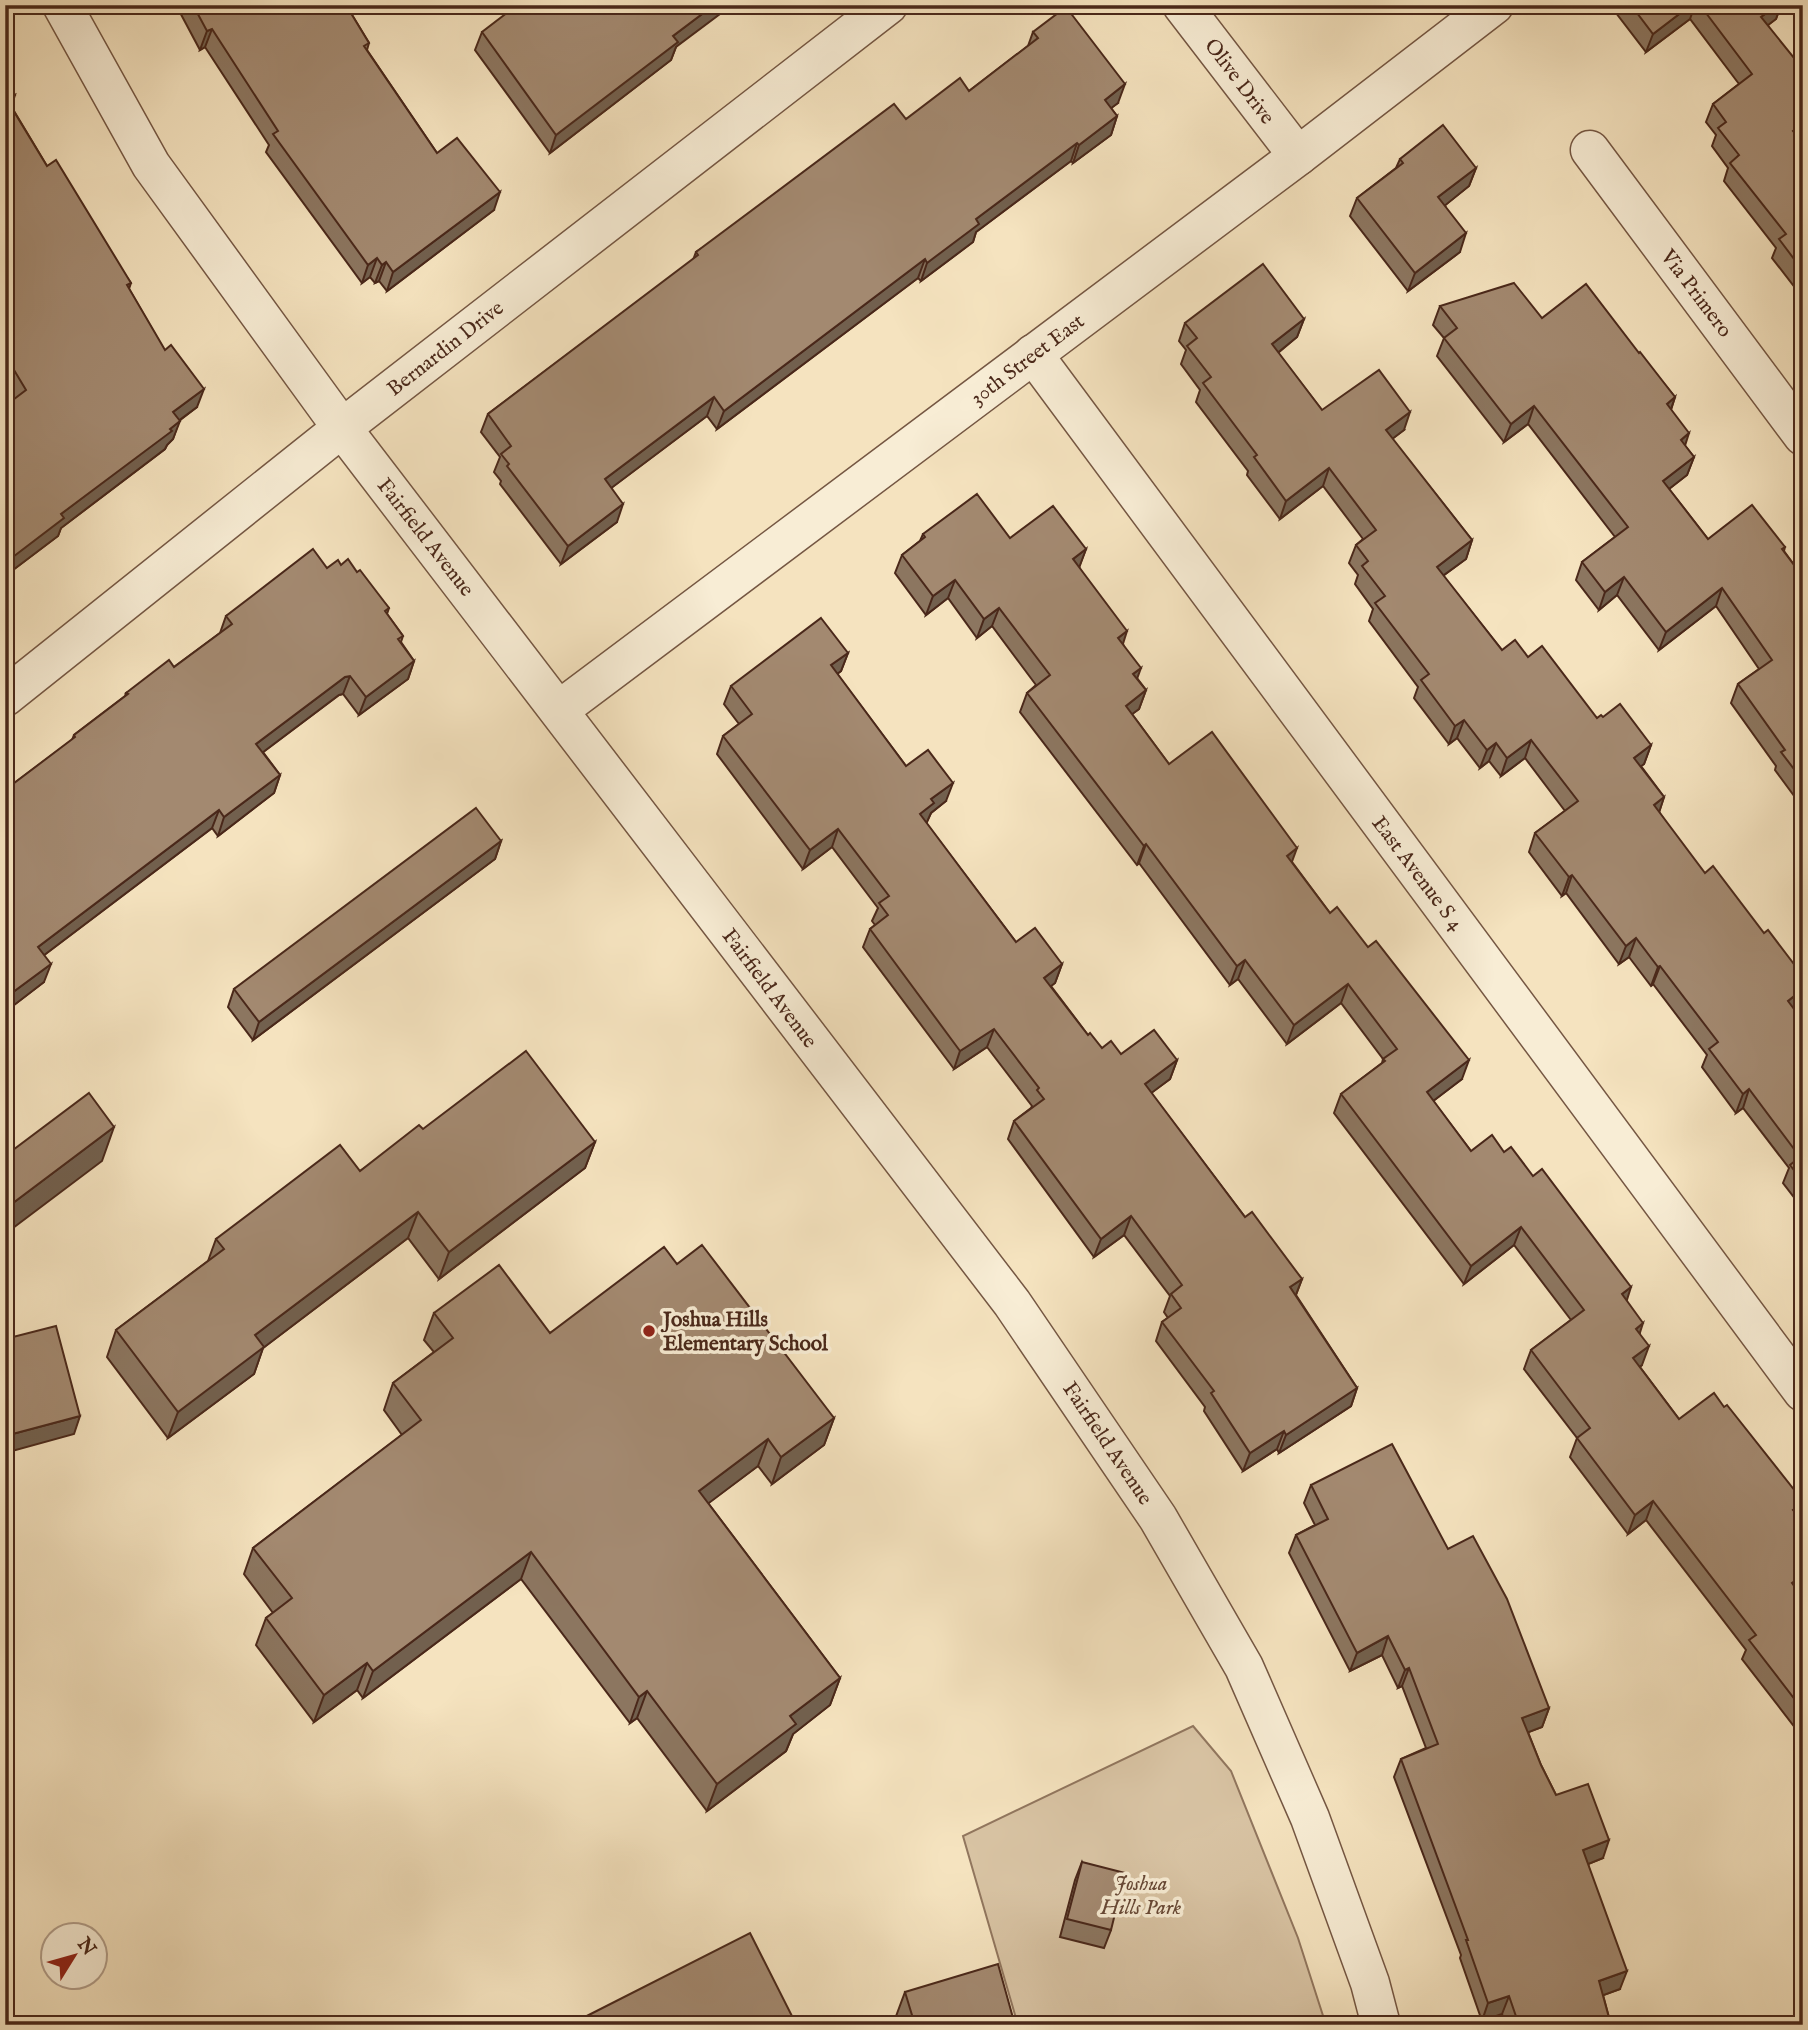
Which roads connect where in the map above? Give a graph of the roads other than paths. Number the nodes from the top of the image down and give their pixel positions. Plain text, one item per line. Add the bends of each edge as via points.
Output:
1 (62, 5) edge
2 (888, 5) edge
3 (1182, 5) edge
4 (1494, 5) edge
5 (1590, 150) dead end
6 (1298, 156) junction
7 (1033, 354) junction
8 (342, 428) junction
9 (1803, 436) edge
10 (5, 696) edge
11 (559, 710) junction
12 (1803, 1392) edge
13 (1381, 2025) edge

1 - 8 street, Fairfield Avenue via 151,165
2 - 8 street, Bernardin Drive
3 - 6 street, Olive Drive
4 - 6 street, 30th Street East
5 - 9 street, Via Primero
6 - 7 street, 30th Street East
7 - 11 street, 30th Street East
7 - 12 street, East Avenue S 4
8 - 10 street, Bernardin Drive
8 - 11 street, Fairfield Avenue
11 - 13 street, Fairfield Avenue via 1013,1303 1158,1518 1244,1667 1311,1818

